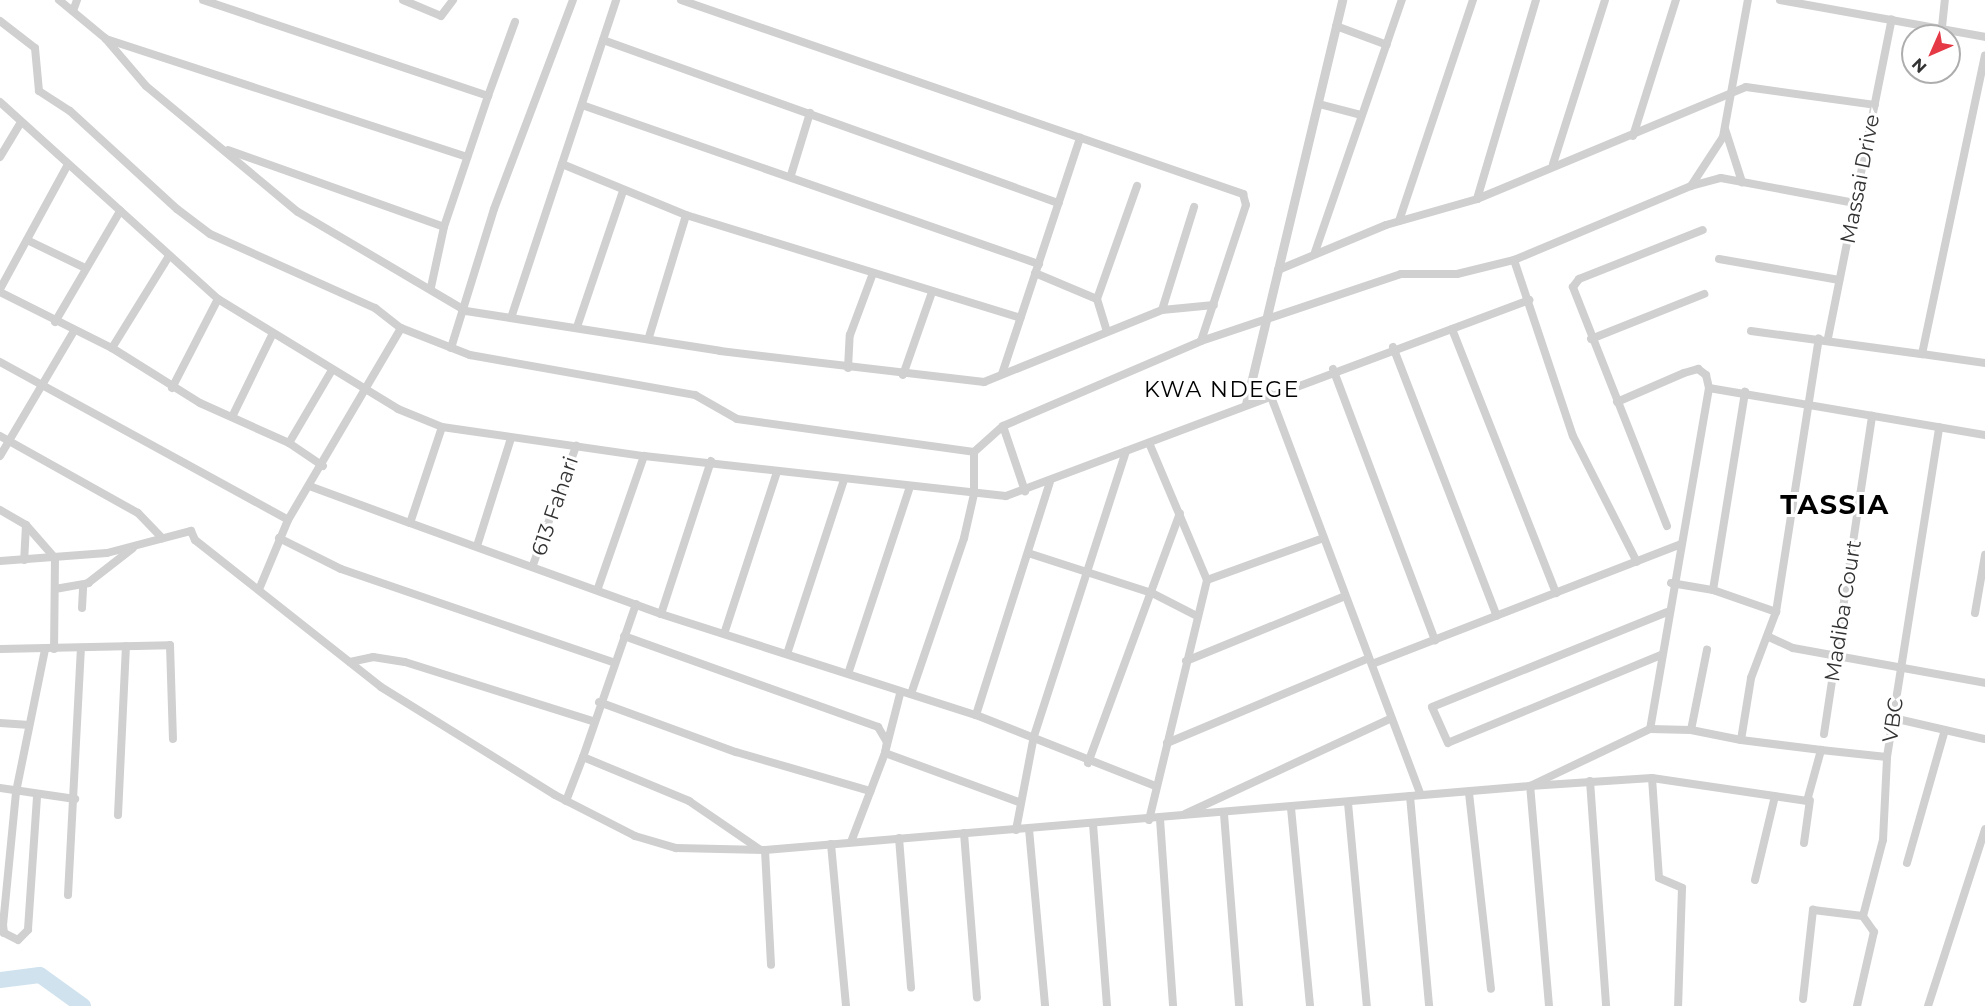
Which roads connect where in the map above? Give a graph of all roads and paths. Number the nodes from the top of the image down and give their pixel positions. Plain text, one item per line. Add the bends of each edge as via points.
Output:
1 (59, 0) edge
2 (77, 0) edge
3 (203, 0) edge
4 (404, 0) edge
5 (453, 0) edge
6 (573, 0) edge
7 (616, 0) edge
8 (681, 0) edge
9 (1342, 0) edge
10 (1402, 0) edge
11 (1473, 0) edge
12 (1536, 0) edge
13 (1605, 0) edge
14 (1676, 0) edge
15 (1748, 0) edge
16 (1780, 0) edge
17 (1946, 0) edge
18 (73, 11) junction
19 (1892, 19) junction
20 (515, 22) dead end
21 (1923, 24) edge
22 (1942, 24) edge
23 (1, 25) edge
24 (1336, 26) junction
25 (1961, 31) edge
26 (1985, 37) edge
27 (105, 38) junction
28 (603, 40) junction
29 (1387, 45) junction
30 (1985, 56) edge
31 (1733, 94) junction
32 (488, 96) junction
33 (0, 102) edge
34 (1319, 104) junction
35 (582, 105) junction
36 (1875, 105) junction
37 (810, 113) junction
38 (1361, 115) junction
39 (21, 122) junction
40 (1725, 128) junction
41 (1633, 136) junction
42 (1080, 138) junction
43 (224, 149) junction
44 (0, 157) edge
45 (467, 157) junction
46 (562, 164) junction
47 (1553, 164) junction
48 (67, 166) junction
49 (791, 175) junction
50 (1742, 182) junction
51 (1137, 186) dead end
52 (1691, 186) junction
53 (623, 191) junction
54 (1477, 199) junction
55 (1059, 203) junction
56 (1855, 204) junction
57 (1194, 207) dead end
58 (120, 211) junction
59 (686, 215) junction
60 (1400, 221) junction
61 (444, 226) junction
62 (1703, 230) dead end
63 (27, 240) junction
64 (1315, 252) junction
65 (169, 256) junction
66 (1719, 259) dead end
67 (1514, 260) junction
68 (1039, 264) junction
69 (83, 267) junction
70 (1278, 270) junction
71 (873, 273) junction
72 (1035, 273) junction
73 (1839, 280) junction
74 (431, 287) junction
75 (0, 291) edge
76 (932, 292) junction
77 (1704, 294) dead end
78 (218, 299) junction
79 (1097, 299) junction
80 (1529, 300) junction
81 (1214, 305) junction
82 (1162, 310) junction
83 (466, 311) junction
84 (511, 318) junction
85 (1020, 318) junction
86 (55, 322) junction
87 (1262, 323) junction
88 (577, 327) junction
89 (401, 328) junction
90 (1452, 329) junction
91 (74, 331) junction
92 (1751, 331) dead end
93 (1107, 332) junction
94 (273, 333) junction
95 (649, 338) junction
96 (1819, 338) junction
97 (1828, 338) junction
98 (1591, 339) junction
99 (1202, 341) junction
100 (1393, 347) junction
101 (112, 348) junction
102 (451, 348) junction
103 (1922, 354) junction
104 (0, 362) edge
105 (1985, 363) edge
106 (848, 368) junction
107 (1333, 369) junction
108 (332, 370) junction
109 (1002, 374) junction
110 (903, 375) junction
111 (43, 386) junction
112 (172, 388) junction
113 (1709, 388) junction
114 (369, 390) junction
115 (1744, 392) junction
116 (1270, 394) junction
117 (1617, 402) junction
118 (1246, 404) junction
119 (1810, 405) junction
120 (233, 415) junction
121 (1872, 416) junction
122 (1003, 426) junction
123 (442, 427) junction
124 (1939, 427) junction
125 (1985, 435) edge
126 (0, 436) edge
127 (511, 438) junction
128 (9, 441) junction
129 (289, 443) junction
130 (1150, 445) junction
131 (576, 446) junction
132 (974, 452) junction
133 (1126, 452) junction
134 (0, 456) edge
135 (644, 456) junction
136 (711, 460) junction
137 (323, 466) junction
138 (777, 472) junction
139 (844, 480) junction
140 (1050, 482) junction
141 (312, 487) junction
142 (910, 487) junction
143 (1025, 491) junction
144 (974, 494) junction
145 (0, 510) edge
146 (1180, 513) junction
147 (288, 520) junction
148 (410, 523) junction
149 (26, 525) junction
150 (1667, 526) dead end
151 (162, 538) junction
152 (279, 538) junction
153 (1321, 539) junction
154 (1681, 544) junction
155 (477, 546) junction
156 (134, 547) junction
157 (1028, 553) junction
158 (1985, 555) edge
159 (55, 558) junction
160 (24, 560) junction
161 (0, 561) edge
162 (1636, 562) junction
163 (534, 565) junction
164 (1087, 570) junction
165 (1207, 580) junction
166 (1671, 583) junction
167 (83, 586) junction
168 (260, 587) junction
169 (598, 588) junction
170 (55, 589) junction
171 (1713, 590) junction
172 (1152, 593) junction
173 (1556, 593) junction
174 (1343, 597) junction
175 (636, 604) junction
176 (82, 608) dead end
177 (1667, 612) junction
178 (1776, 612) junction
179 (1975, 613) dead end
180 (661, 614) junction
181 (1197, 616) junction
182 (1497, 616) junction
183 (725, 631) junction
184 (624, 636) junction
185 (1769, 637) junction
186 (1435, 640) junction
187 (126, 646) junction
188 (81, 648) junction
189 (0, 649) edge
190 (45, 649) junction
191 (54, 649) junction
192 (1707, 650) dead end
193 (788, 651) junction
194 (1837, 652) junction
195 (1661, 655) junction
196 (1186, 661) junction
197 (1371, 661) junction
198 (350, 662) junction
199 (613, 662) junction
200 (1900, 667) junction
201 (849, 671) junction
202 (1985, 683) edge
203 (900, 694) junction
204 (911, 694) junction
205 (599, 702) junction
206 (976, 715) junction
207 (1390, 718) junction
208 (1893, 718) junction
209 (592, 721) junction
210 (0, 723) edge
211 (26, 725) junction
212 (1650, 729) junction
213 (1691, 730) junction
214 (1945, 730) junction
215 (1824, 734) dead end
216 (1034, 736) junction
217 (173, 739) dead end
218 (1985, 739) edge
219 (1741, 740) junction
220 (1167, 743) junction
221 (1821, 750) junction
222 (885, 753) junction
223 (583, 757) junction
224 (1887, 757) junction
225 (1088, 763) junction
226 (1652, 778) junction
227 (1590, 781) junction
228 (1155, 786) junction
229 (1530, 786) junction
230 (0, 789) edge
231 (870, 791) junction
232 (16, 792) junction
233 (1469, 793) junction
234 (1421, 795) junction
235 (1410, 796) junction
236 (1775, 796) junction
237 (37, 797) junction
238 (75, 799) junction
239 (1810, 800) junction
240 (566, 801) junction
241 (1019, 802) junction
242 (1348, 803) junction
243 (1291, 808) junction
244 (1224, 814) junction
245 (118, 815) dead end
246 (1183, 816) junction
247 (1160, 819) junction
248 (1149, 820) junction
249 (1093, 824) junction
250 (1029, 829) junction
251 (1985, 829) edge
252 (1016, 830) junction
253 (964, 833) junction
254 (899, 838) junction
255 (851, 842) junction
256 (1804, 843) dead end
257 (831, 844) junction
258 (762, 850) junction
259 (1907, 863) dead end
260 (1755, 880) dead end
261 (68, 895) dead end
262 (1863, 916) junction
263 (771, 965) dead end
264 (911, 988) dead end
265 (1491, 989) dead end
266 (976, 997) dead end
267 (1803, 999) dead end
268 (846, 1006) edge
269 (1046, 1006) edge
270 (1107, 1006) edge
271 (1173, 1006) edge
272 (1239, 1006) edge
273 (1310, 1006) edge
274 (1367, 1006) edge
275 (1429, 1006) edge
276 (1549, 1006) edge
277 (1606, 1006) edge
278 (1678, 1006) edge
279 (1857, 1006) edge
280 (1928, 1006) edge

1 - 18 street
2 - 18 street
3 - 32 street
4 - 5 street via 441,16
6 - 83 street via 494,209
7 - 28 street
8 - 42 street
9 - 24 street
10 - 29 street
11 - 60 street
12 - 54 street
13 - 47 street
14 - 41 street
15 - 31 street
16 - 19 street
17 - 22 street
18 - 27 street
19 - 21 street
19 - 36 street, Massai Drive
20 - 32 street
23 - 89 street via 35,48 39,91 70,111 210,234 375,308
24 - 29 street
24 - 34 street
25 - 26 street
27 - 43 street via 146,86
27 - 45 street
28 - 35 street
28 - 37 street
29 - 38 street
30 - 103 street
31 - 36 street via 1746,87
31 - 40 street
31 - 41 street
32 - 45 street
33 - 39 street
34 - 38 street
34 - 70 street
35 - 46 street
35 - 49 street
36 - 56 street, Massai Drive
37 - 49 street
37 - 55 street
38 - 64 street
39 - 44 street
39 - 48 street
40 - 50 street
40 - 52 street
41 - 47 street
42 - 55 street
42 - 81 street via 1243,194 1246,205
43 - 61 street
43 - 74 street via 298,212
45 - 61 street
46 - 53 street
46 - 84 street
47 - 54 street
48 - 58 street
48 - 63 street
49 - 68 street
50 - 52 street via 1721,178
50 - 56 street
51 - 79 street
52 - 67 street
53 - 59 street
53 - 88 street
54 - 60 street
55 - 68 street
56 - 73 street, Massai Drive
57 - 82 street
58 - 65 street
58 - 69 street
59 - 71 street
59 - 95 street
60 - 64 street
61 - 74 street
62 - 98 street via 1576,280 1574,289
63 - 69 street
63 - 75 street
64 - 70 street
65 - 78 street
65 - 101 street
66 - 73 street
67 - 80 street
67 - 87 street via 1457,274 1401,274
68 - 72 street
69 - 86 street
70 - 87 street
71 - 76 street
71 - 106 street via 850,335
72 - 79 street
72 - 85 street
73 - 97 street, Massai Drive
74 - 83 street
75 - 86 street
76 - 85 street
76 - 110 street
77 - 98 street
78 - 94 street
78 - 112 street
79 - 93 street
80 - 90 street
80 - 162 street via 1573,436
81 - 82 street
81 - 99 street
82 - 93 street
83 - 84 street
83 - 102 street
84 - 88 street
85 - 109 street
86 - 91 street
87 - 99 street
87 - 118 street
88 - 95 street
89 - 102 street
89 - 114 street
90 - 100 street
90 - 173 street
91 - 101 street
91 - 111 street
92 - 96 street
93 - 109 street
94 - 108 street
94 - 120 street
95 - 106 street
96 - 97 street
96 - 119 street
97 - 103 street
98 - 117 street
99 - 122 street
100 - 107 street
100 - 182 street
101 - 112 street
102 - 132 street via 695,395 737,419
103 - 105 street
104 - 111 street
106 - 110 street
107 - 116 street
107 - 186 street
108 - 114 street
108 - 129 street
109 - 110 street via 984,382
111 - 128 street
111 - 147 street
112 - 120 street
113 - 115 street
113 - 117 street via 1698,369
113 - 154 street
114 - 123 street
114 - 137 street
115 - 119 street
115 - 171 street
116 - 118 street
116 - 153 street
117 - 150 street
118 - 130 street
119 - 121 street
119 - 178 street
120 - 129 street
121 - 124 street
121 - 194 street, Madiba Court
122 - 132 street
122 - 143 street
123 - 127 street
123 - 148 street
124 - 125 street
124 - 200 street, VBC
126 - 128 street
127 - 131 street
127 - 155 street
128 - 134 street
128 - 151 street via 138,513
129 - 137 street
130 - 133 street
130 - 146 street
131 - 135 street
131 - 163 street, 613 Fahari
132 - 144 street
133 - 140 street
133 - 164 street
135 - 136 street
135 - 169 street
136 - 138 street
136 - 180 street
137 - 141 street
138 - 139 street
138 - 183 street
139 - 142 street
139 - 193 street
140 - 143 street
140 - 157 street
141 - 147 street
141 - 148 street
142 - 144 street
142 - 201 street
143 - 144 street
144 - 204 street
145 - 149 street
146 - 165 street
146 - 172 street
147 - 152 street
148 - 155 street
149 - 159 street
149 - 160 street
151 - 156 street
151 - 168 street via 191,531 195,540
152 - 168 street
152 - 199 street via 342,569
153 - 165 street
153 - 174 street
154 - 162 street
154 - 166 street
155 - 163 street
156 - 159 street
156 - 167 street
157 - 164 street
157 - 206 street
158 - 179 street
159 - 160 street
159 - 170 street
160 - 161 street
162 - 173 street
163 - 169 street
164 - 172 street
164 - 216 street
165 - 181 street
166 - 171 street
166 - 177 street
167 - 170 street
167 - 176 street
168 - 198 street
169 - 175 street
170 - 191 street
171 - 178 street
172 - 181 street
172 - 225 street
173 - 182 street
174 - 196 street
174 - 197 street
175 - 180 street
175 - 184 street
177 - 195 street
177 - 195 street via 1432,707 1448,744
178 - 185 street
180 - 183 street
181 - 196 street
182 - 186 street
183 - 193 street
184 - 199 street
184 - 222 street via 875,724 886,738
185 - 194 street via 1792,648
185 - 219 street via 1751,678
186 - 197 street
187 - 188 street
187 - 217 street via 173,647
187 - 245 street
188 - 191 street
188 - 238 street
189 - 190 street
190 - 191 street
190 - 211 street
192 - 213 street
193 - 201 street
194 - 200 street
194 - 215 street, Madiba Court
195 - 212 street
196 - 220 street
197 - 207 street
197 - 220 street
198 - 209 street via 373,657 405,662
198 - 240 street via 416,710
199 - 205 street
200 - 202 street
200 - 208 street, VBC
201 - 203 street
203 - 204 street
203 - 222 street
204 - 206 street
205 - 209 street
205 - 231 street via 736,752
206 - 216 street
207 - 234 street
207 - 246 street
208 - 214 street
208 - 224 street, VBC
209 - 223 street
210 - 211 street
211 - 232 street
212 - 213 street
212 - 229 street
213 - 219 street
214 - 218 street
214 - 259 street
216 - 225 street
216 - 241 street
219 - 221 street
220 - 228 street
221 - 224 street
221 - 239 street
222 - 231 street
222 - 241 street
223 - 240 street
223 - 258 street via 689,801
224 - 262 street, VBC via 1883,840
225 - 228 street
226 - 227 street
226 - 236 street
226 - 278 street via 1659,878 1682,888
227 - 229 street
227 - 277 street
228 - 248 street
229 - 233 street
229 - 276 street
230 - 232 street
231 - 255 street
232 - 237 street
232 - 237 street via 3,925 4,933 18,940 28,930
233 - 234 street
233 - 265 street
234 - 235 street
235 - 242 street
235 - 275 street
236 - 239 street
236 - 260 street
237 - 238 street
238 - 261 street
239 - 256 street
240 - 258 street via 655,843 720,852
241 - 252 street
242 - 243 street
242 - 274 street
243 - 244 street
243 - 273 street
244 - 246 street
244 - 272 street
246 - 247 street
247 - 248 street
247 - 271 street
248 - 249 street
249 - 250 street
249 - 270 street
250 - 252 street
250 - 269 street
251 - 280 street
252 - 253 street
253 - 254 street
253 - 266 street
254 - 255 street
254 - 264 street
255 - 257 street
257 - 258 street
257 - 268 street
258 - 263 street
262 - 267 street via 1814,910
262 - 279 street via 1874,932

